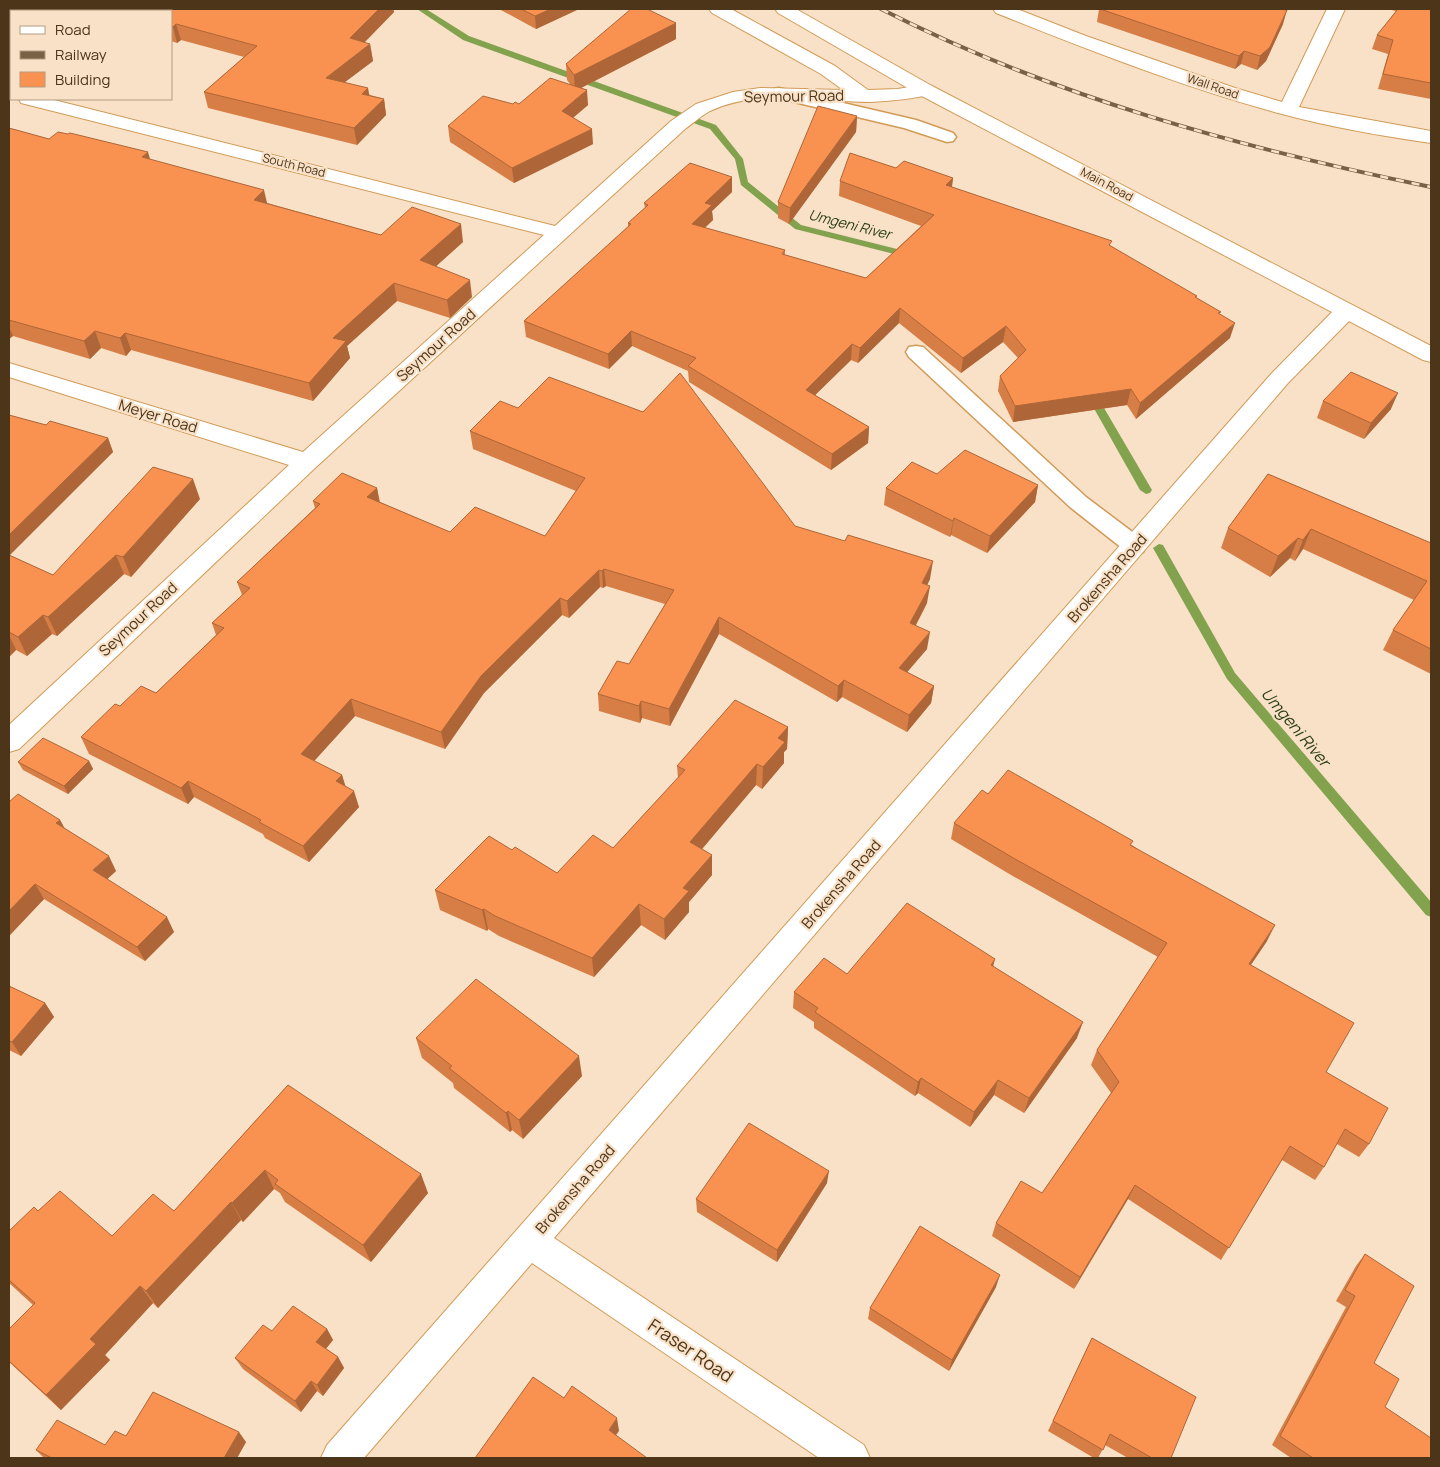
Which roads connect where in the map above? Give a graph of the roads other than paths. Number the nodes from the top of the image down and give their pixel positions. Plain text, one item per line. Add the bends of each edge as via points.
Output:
1 (718, 9) edge
2 (784, 9) edge
3 (1336, 9) edge
4 (1006, 10) edge
5 (925, 90) junction
6 (779, 93) junction
7 (862, 95) junction
8 (32, 100) edge
9 (1288, 110) junction
10 (947, 136) dead end
11 (1431, 137) edge
12 (559, 233) junction
13 (1345, 312) junction
14 (916, 352) dead end
15 (1431, 356) edge
16 (9, 370) edge
17 (307, 462) junction
18 (1135, 546) junction
19 (9, 741) edge
20 (530, 1242) junction
21 (340, 1458) edge
22 (851, 1458) edge

1 - 7 street via 828,70
2 - 5 street, Main Road
3 - 9 street
4 - 9 street, Wall Road via 1080,40
5 - 7 street, Seymour Road via 891,96
5 - 13 street, Main Road
6 - 7 street, Seymour Road
6 - 10 lane
6 - 12 street, Seymour Road via 740,96 706,106 687,119
8 - 12 street, South Road
9 - 11 street, Wall Road
12 - 17 street, Seymour Road
13 - 15 street, Main Road
13 - 18 street, Brokensha Road via 1280,378
14 - 18 lane via 1078,502
16 - 17 street, Meyer Road
17 - 19 street, Seymour Road
18 - 20 street, Brokensha Road
20 - 21 street, Brokensha Road
20 - 22 street, Fraser Road

